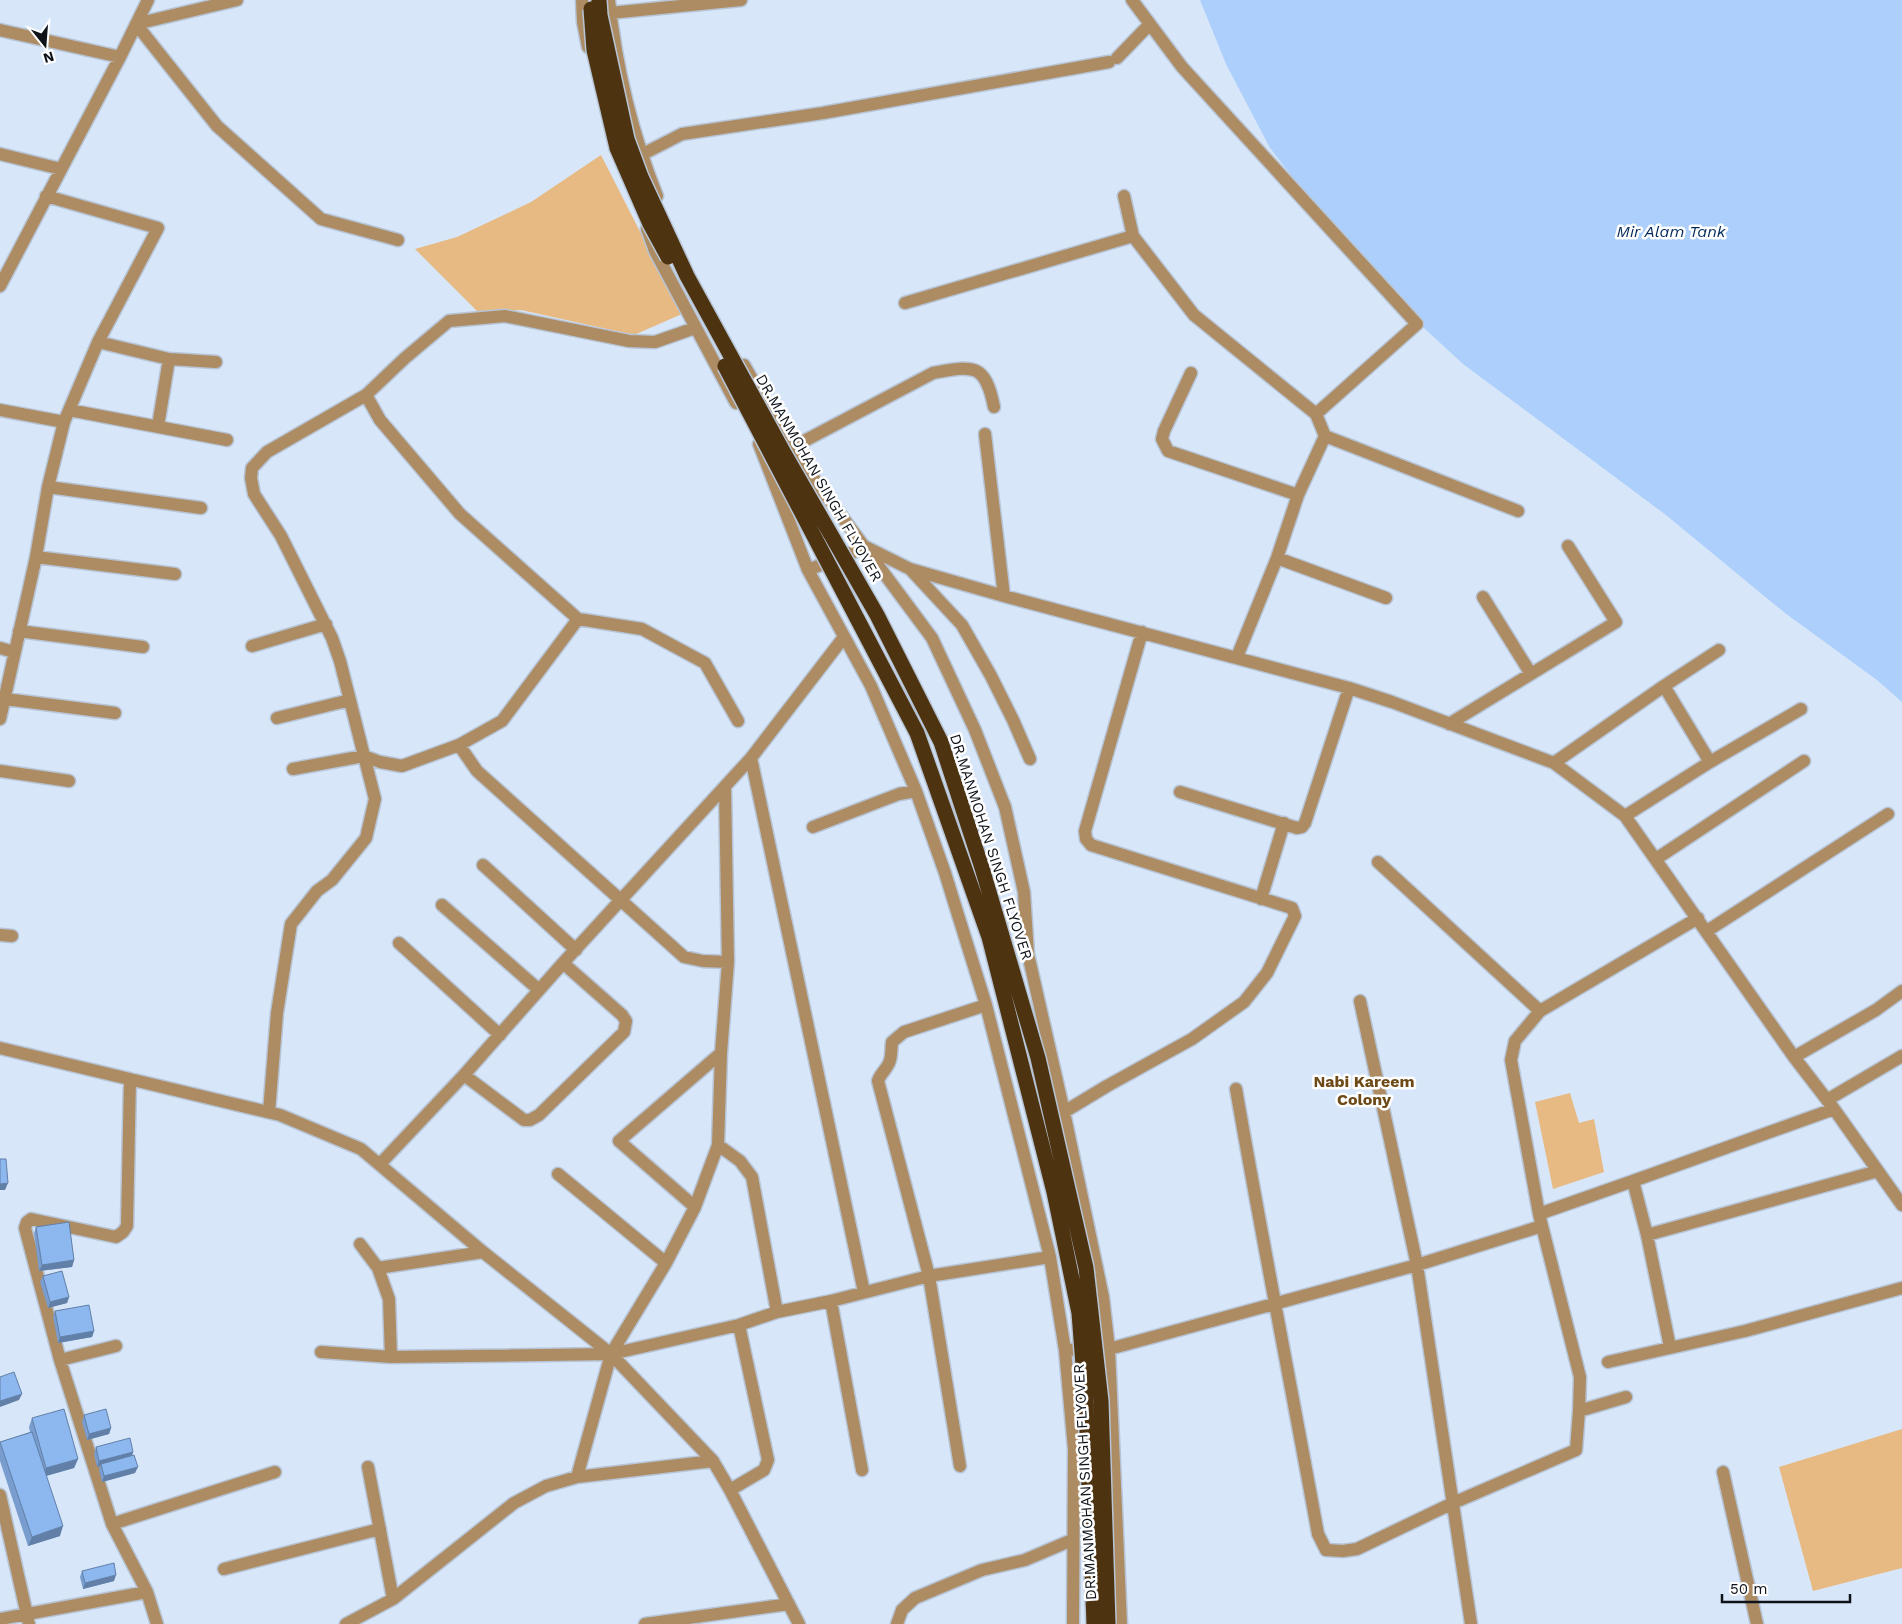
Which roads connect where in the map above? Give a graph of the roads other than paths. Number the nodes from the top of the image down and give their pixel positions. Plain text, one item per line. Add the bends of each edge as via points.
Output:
1 (148, 0) edge
2 (237, 0) edge
3 (582, 0) edge
4 (590, 0) edge
5 (599, 0) edge
6 (741, 0) edge
7 (1132, 0) edge
8 (610, 6) edge
9 (136, 24) junction
10 (1150, 24) junction
11 (0, 30) edge
12 (120, 57) junction
13 (0, 154) edge
14 (641, 155) junction
15 (61, 168) junction
16 (46, 196) junction
17 (1124, 196) dead end
18 (1133, 236) junction
19 (398, 240) dead end
20 (0, 286) edge
21 (905, 303) dead end
22 (695, 328) junction
23 (98, 342) junction
24 (169, 359) junction
25 (216, 362) dead end
26 (1191, 373) dead end
27 (366, 395) junction
28 (994, 407) dead end
29 (0, 410) edge
30 (1316, 414) junction
31 (66, 416) junction
32 (158, 426) junction
33 (985, 434) dead end
34 (1325, 436) junction
35 (227, 440) dead end
36 (791, 448) junction
37 (48, 487) junction
38 (1298, 495) junction
39 (201, 508) dead end
40 (1518, 511) dead end
41 (1568, 546) dead end
42 (866, 547) junction
43 (36, 558) junction
44 (1277, 558) junction
45 (910, 569) junction
46 (808, 570) junction
47 (175, 574) dead end
48 (1004, 596) junction
49 (1483, 597) dead end
50 (1386, 598) dead end
51 (578, 619) junction
52 (326, 624) junction
53 (20, 631) junction
54 (1142, 632) junction
55 (844, 638) junction
56 (144, 646) dead end
57 (252, 646) dead end
58 (0, 648) edge
59 (1719, 650) dead end
60 (14, 652) junction
61 (1237, 657) junction
62 (1531, 674) junction
63 (1664, 686) junction
64 (1349, 688) junction
65 (5, 699) junction
66 (350, 700) junction
67 (1801, 709) dead end
68 (115, 714) dead end
69 (277, 718) dead end
70 (0, 719) edge
71 (738, 720) dead end
72 (1449, 724) junction
73 (459, 745) junction
74 (364, 756) junction
75 (751, 758) junction
76 (1030, 759) dead end
77 (1804, 761) dead end
78 (1710, 762) junction
79 (1554, 763) junction
80 (293, 770) dead end
81 (0, 771) edge
82 (69, 781) dead end
83 (725, 787) junction
84 (916, 791) junction
85 (1180, 792) dead end
86 (1888, 814) dead end
87 (1625, 816) junction
88 (1284, 824) junction
89 (813, 827) dead end
90 (1656, 859) junction
91 (1378, 862) dead end
92 (483, 865) dead end
93 (621, 899) junction
94 (1262, 899) junction
95 (442, 905) dead end
96 (1698, 918) junction
97 (1707, 931) junction
98 (400, 943) dead end
99 (576, 950) junction
100 (728, 962) junction
101 (563, 963) junction
102 (539, 990) junction
103 (1902, 991) edge
104 (1360, 1001) dead end
105 (986, 1006) junction
106 (1540, 1011) junction
107 (500, 1035) junction
108 (0, 1048) edge
109 (720, 1053) junction
110 (1902, 1056) edge
111 (1794, 1057) junction
112 (464, 1075) junction
113 (130, 1079) junction
114 (1236, 1089) dead end
115 (1831, 1104) junction
116 (268, 1112) junction
117 (1064, 1112) junction
118 (718, 1145) junction
119 (380, 1164) junction
120 (1878, 1171) junction
121 (558, 1174) dead end
122 (1633, 1181) junction
123 (1901, 1202) edge
124 (695, 1206) junction
125 (1540, 1220) junction
126 (1647, 1235) junction
127 (360, 1244) dead end
128 (483, 1252) junction
129 (1050, 1257) junction
130 (666, 1263) junction
131 (1417, 1265) junction
132 (378, 1268) junction
133 (929, 1276) junction
134 (1902, 1288) edge
135 (864, 1292) junction
136 (831, 1301) junction
137 (1276, 1304) junction
138 (776, 1312) junction
139 (739, 1325) junction
140 (116, 1346) dead end
141 (1670, 1347) junction
142 (1108, 1349) junction
143 (1064, 1350) junction
144 (321, 1352) dead end
145 (611, 1354) junction
146 (391, 1357) junction
147 (60, 1360) junction
148 (1608, 1362) dead end
149 (1626, 1397) dead end
150 (1579, 1411) junction
151 (713, 1461) junction
152 (960, 1466) dead end
153 (368, 1467) dead end
154 (862, 1470) dead end
155 (275, 1472) dead end
156 (1723, 1472) dead end
157 (578, 1477) junction
158 (730, 1490) junction
159 (0, 1495) edge
160 (1453, 1503) junction
161 (112, 1524) junction
162 (380, 1529) junction
163 (1072, 1540) junction
164 (224, 1569) dead end
165 (147, 1592) junction
166 (393, 1599) junction
167 (789, 1604) junction
168 (0, 1619) edge
169 (28, 1619) edge
170 (359, 1620) edge
171 (157, 1624) edge
172 (346, 1624) edge
173 (645, 1624) edge
174 (799, 1624) edge
175 (897, 1624) edge
176 (1073, 1624) edge
177 (1094, 1624) edge
178 (1108, 1624) edge
179 (1121, 1624) edge
180 (1470, 1624) edge
181 (1757, 1624) edge

1 - 9 street
2 - 9 street
3 - 22 street via 609,143 655,251
4 - 177 highway, DR.MANMOHAN SINGH FLYOVER, bridge via 594,50 617,148 650,224 917,733 989,937 1054,1192 1079,1313 1086,1404
5 - 178 highway, DR.MANMOHAN SINGH FLYOVER, bridge via 627,139 641,177 687,276 877,615 941,742 982,868 1038,1058 1086,1268 1102,1401
6 - 8 street
7 - 10 street
8 - 14 street via 623,87
9 - 12 street
9 - 19 street via 217,126 321,219
10 - 14 street via 1113,60 823,113 682,134
10 - 30 street via 1182,67 1417,324
11 - 12 street
12 - 15 street
13 - 15 street
14 - 36 street via 692,271
15 - 16 street
16 - 20 street
16 - 23 street via 158,228
17 - 18 street
18 - 21 street
18 - 30 street via 1194,315
22 - 27 street via 655,342 629,341 505,316 449,321
22 - 46 street via 762,450
23 - 24 street
23 - 31 street
24 - 25 street
24 - 32 street
26 - 38 street via 1164,431 1162,439 1168,451
27 - 51 street via 380,420 460,514
27 - 52 street via 267,452 252,468 254,494 281,536
28 - 36 street via 988,381 972,369 933,373
29 - 31 street
30 - 34 street
31 - 32 street
31 - 37 street
32 - 35 street
33 - 48 street
34 - 38 street
34 - 40 street
36 - 42 street
37 - 39 street
37 - 43 street
38 - 44 street
41 - 62 street via 1616,622
42 - 45 street
42 - 46 street
42 - 117 street via 932,638 975,730 1005,807 1024,892 1028,954
43 - 47 street
43 - 53 street
44 - 50 street
44 - 61 street
45 - 48 street
45 - 76 street via 962,625 1014,720
46 - 55 street
48 - 54 street
49 - 62 street
51 - 71 street via 642,629 705,663
51 - 73 street via 502,721
52 - 57 street
52 - 66 street
53 - 56 street
53 - 60 street
54 - 61 street
54 - 94 street via 1085,831 1086,839 1091,845
55 - 75 street
55 - 84 street via 871,686
58 - 60 street
59 - 63 street
60 - 65 street
61 - 64 street
62 - 72 street
63 - 78 street
63 - 79 street
64 - 72 street
64 - 88 street via 1305,823 1297,828
65 - 68 street
65 - 70 street
66 - 69 street
66 - 74 street
67 - 78 street
72 - 79 street
73 - 74 street via 402,766
73 - 93 street via 477,771
74 - 80 street
74 - 116 street via 375,799 366,838 291,924 277,1013
75 - 83 street
75 - 135 street
77 - 90 street
78 - 87 street
79 - 87 street
81 - 82 street
83 - 93 street
83 - 100 street
84 - 89 street via 899,794
84 - 105 street
85 - 88 street
86 - 97 street
87 - 90 street
88 - 94 street
90 - 96 street
91 - 106 street
92 - 99 street
93 - 99 street
93 - 100 street via 684,956
94 - 117 street via 1292,908 1295,916 1267,973 1244,1002 1192,1039
95 - 102 street
96 - 97 street
96 - 106 street
97 - 111 street
98 - 107 street
99 - 101 street
100 - 109 street
101 - 102 street
101 - 112 street via 622,1015 626,1021 624,1032 539,1115 530,1120 524,1120
102 - 107 street
103 - 111 street via 1876,1010
104 - 131 street
105 - 129 street
105 - 133 street via 904,1032 892,1042 889,1065 878,1081
106 - 125 street via 1516,1041 1511,1060
107 - 112 street
108 - 113 street
109 - 118 street
109 - 124 street via 619,1141
110 - 115 street
111 - 115 street
112 - 119 street
113 - 116 street
113 - 147 street via 127,1226 124,1232 116,1237 31,1219 25,1228
114 - 137 street
115 - 120 street
115 - 122 street
116 - 119 street via 361,1149
117 - 142 street via 1101,1288
118 - 124 street
118 - 138 street via 740,1161 752,1177
119 - 128 street
120 - 123 street
120 - 126 street
121 - 130 street
122 - 125 street
122 - 126 street
124 - 130 street
125 - 131 street
125 - 150 street via 1580,1377
126 - 141 street
127 - 132 street
128 - 132 street
128 - 145 street
129 - 133 street
129 - 143 street
130 - 145 street
131 - 137 street
131 - 160 street
132 - 146 street via 389,1299
133 - 135 street
133 - 152 street
134 - 141 street via 1744,1331
135 - 136 street
136 - 138 street
136 - 154 street
137 - 142 street
137 - 160 street via 1318,1534 1326,1550 1357,1548
138 - 139 street
139 - 145 street
139 - 158 street via 768,1460 764,1470
140 - 147 street
141 - 148 street
142 - 143 street
142 - 179 street
143 - 163 street via 1074,1449
144 - 146 street
145 - 146 street
145 - 151 street
145 - 157 street
147 - 161 street
149 - 150 street
150 - 160 street via 1576,1450
151 - 157 street
151 - 158 street
153 - 162 street
155 - 161 street
156 - 181 street
157 - 166 street via 546,1486 514,1503
158 - 167 street
159 - 169 street
160 - 180 street
161 - 165 street
162 - 164 street
162 - 166 street
163 - 175 street via 1025,1560 982,1570 915,1598 902,1610
163 - 176 street
165 - 169 street
165 - 171 street
166 - 170 street
167 - 173 street
167 - 174 street
168 - 169 street
170 - 172 street

